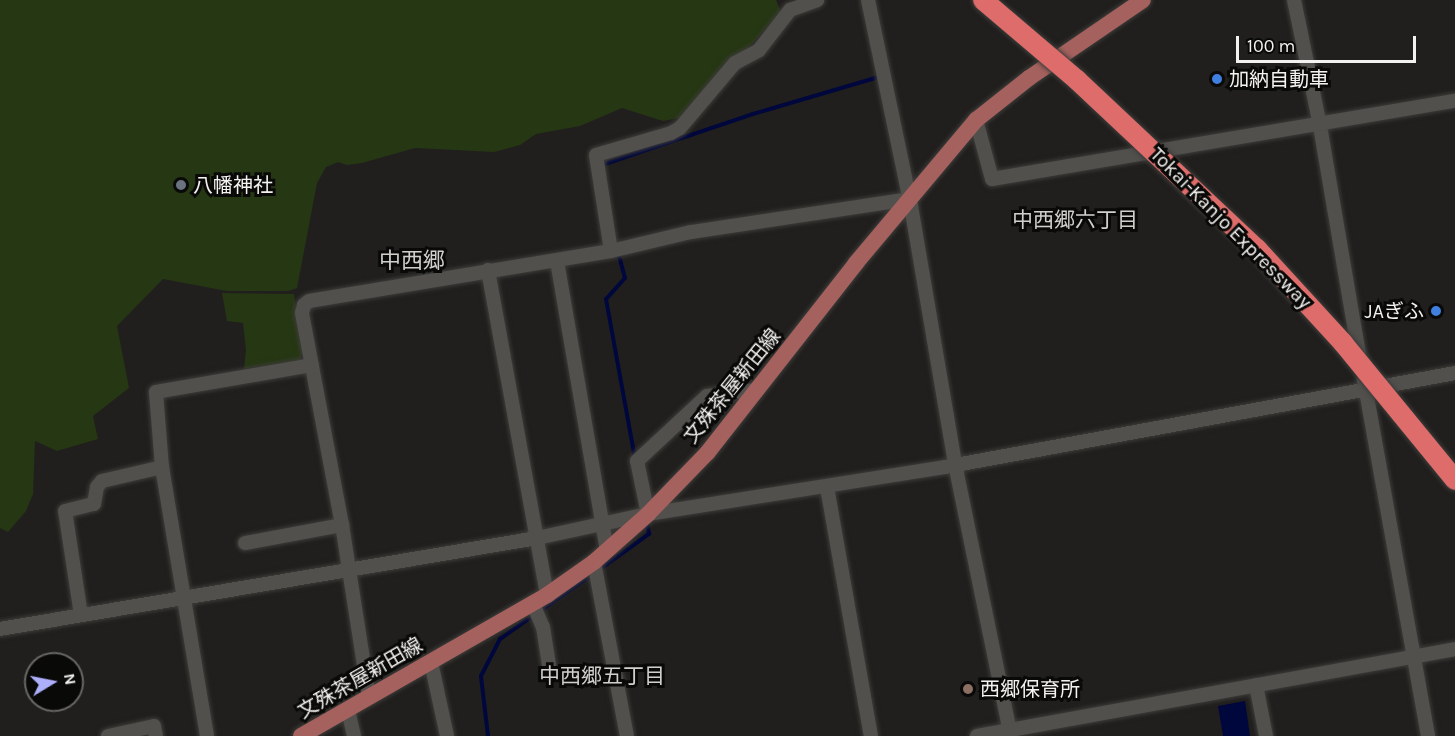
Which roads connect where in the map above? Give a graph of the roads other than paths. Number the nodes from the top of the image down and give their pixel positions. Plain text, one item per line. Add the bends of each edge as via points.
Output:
1 (817, 0) edge
2 (868, 0) edge
3 (983, 0) edge
4 (1143, 0) edge
5 (1294, 0) edge
6 (1455, 101) edge
7 (976, 120) junction
8 (1320, 126) junction
9 (909, 199) junction
10 (611, 252) junction
11 (557, 261) junction
12 (488, 270) junction
13 (312, 365) junction
14 (1455, 374) edge
15 (1365, 389) junction
16 (756, 390) junction
17 (955, 464) junction
18 (162, 467) junction
19 (1455, 480) edge
20 (827, 487) junction
21 (648, 514) junction
22 (602, 524) junction
23 (342, 525) junction
24 (537, 538) junction
25 (245, 543) dead end
26 (608, 549) junction
27 (594, 562) junction
28 (350, 569) junction
29 (185, 597) junction
30 (540, 600) junction
31 (81, 615) junction
32 (0, 629) edge
33 (1455, 649) edge
34 (1414, 657) junction
35 (431, 662) junction
36 (549, 665) dead end
37 (1256, 685) junction
38 (369, 697) junction
39 (348, 710) junction
40 (1050, 730) edge
41 (1010, 731) junction
42 (108, 736) edge
43 (156, 736) edge
44 (207, 736) edge
45 (301, 736) edge
46 (354, 736) edge
47 (447, 736) edge
48 (627, 736) edge
49 (871, 736) edge
50 (977, 736) edge
51 (1266, 736) edge
52 (1428, 736) edge

1 - 10 street via 790,10 759,50 735,63 680,128 596,155
2 - 9 street
3 - 19 highway, Tokai-Kanjo Expressway, bridge via 1077,80 1257,249 1343,343
4 - 7 main road, 文殊茶屋新田線 via 1029,78
5 - 8 street
6 - 8 street
7 - 8 street via 992,179
7 - 9 main road, 文殊茶屋新田線
8 - 15 street
9 - 10 street via 691,232
9 - 16 main road, 文殊茶屋新田線
9 - 17 street
10 - 11 street
11 - 12 street
11 - 22 street
12 - 13 street via 309,301 302,313
12 - 24 street
13 - 18 street via 156,392
13 - 23 street
14 - 15 street
15 - 17 street
15 - 34 street
16 - 21 main road, 文殊茶屋新田線 via 708,452
16 - 21 street via 707,396 637,461
17 - 20 street
17 - 41 street
18 - 29 street
18 - 31 street via 102,481 94,504 65,511
20 - 21 street
20 - 49 street
21 - 22 street
21 - 26 main road, 文殊茶屋新田線
22 - 24 street
22 - 26 street
23 - 25 street
23 - 28 street
24 - 28 street
24 - 30 street
26 - 27 main road, 文殊茶屋新田線
27 - 30 main road, 文殊茶屋新田線
27 - 48 street
28 - 29 street
28 - 38 street
29 - 31 street
29 - 44 street
30 - 35 main road, 文殊茶屋新田線
30 - 36 street
31 - 32 street
33 - 34 street
34 - 37 street
34 - 52 street
35 - 38 main road, 文殊茶屋新田線
35 - 47 street
37 - 40 street
37 - 51 street
38 - 39 main road, 文殊茶屋新田線
39 - 45 main road, 文殊茶屋新田線
39 - 46 street
40 - 41 street
41 - 50 street
42 - 43 street via 154,726

